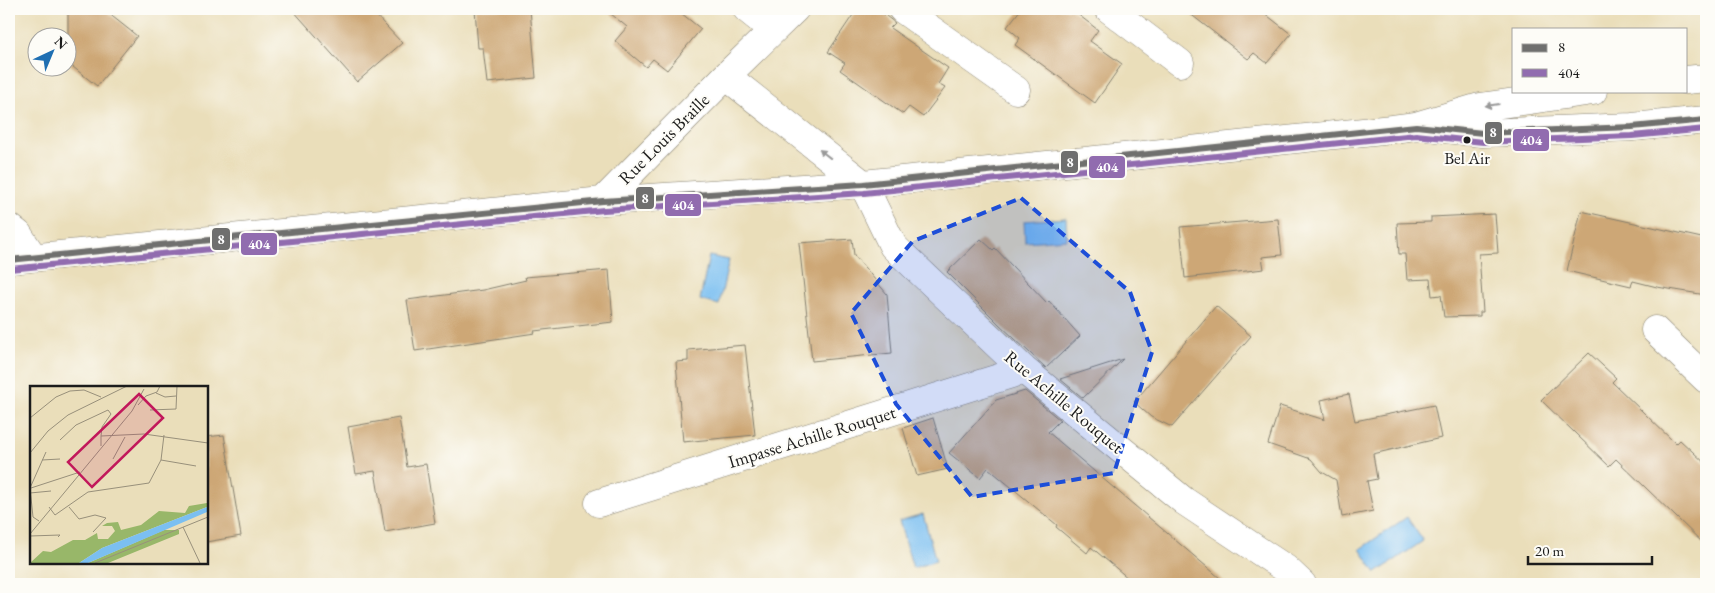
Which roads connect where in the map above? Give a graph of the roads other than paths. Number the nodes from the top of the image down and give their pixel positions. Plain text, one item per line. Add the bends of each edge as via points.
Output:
1 (747, 9) edge
2 (795, 9) edge
3 (902, 9) edge
4 (1109, 9) edge
5 (773, 30) junction
6 (1180, 63) dead end
7 (726, 76) junction
8 (1706, 78) edge
9 (1688, 80) edge
10 (1016, 90) dead end
11 (1586, 92) edge
12 (1706, 120) edge
13 (1416, 126) junction
14 (863, 184) junction
15 (602, 201) junction
16 (9, 227) edge
17 (21, 259) edge
18 (1655, 330) dead end
19 (1024, 370) junction
20 (1706, 379) edge
21 (600, 503) dead end
22 (1302, 584) edge

1 - 5 street
2 - 5 street, Rue Louis Braille
3 - 10 street
4 - 6 street
5 - 7 street, Rue Louis Braille
14 -> 7 street
7 - 15 street, Rue Louis Braille
8 - 9 street
11 -> 13 street via 1480,107
12 - 13 street via 1632,127 1482,133
13 - 14 street
14 - 15 street
14 - 19 street, Rue Achille Rouquet via 893,246
15 - 17 street
16 - 17 street via 18,234
18 - 20 street
19 - 21 street, Impasse Achille Rouquet
19 - 22 street, Rue Achille Rouquet via 1184,501 1286,569

